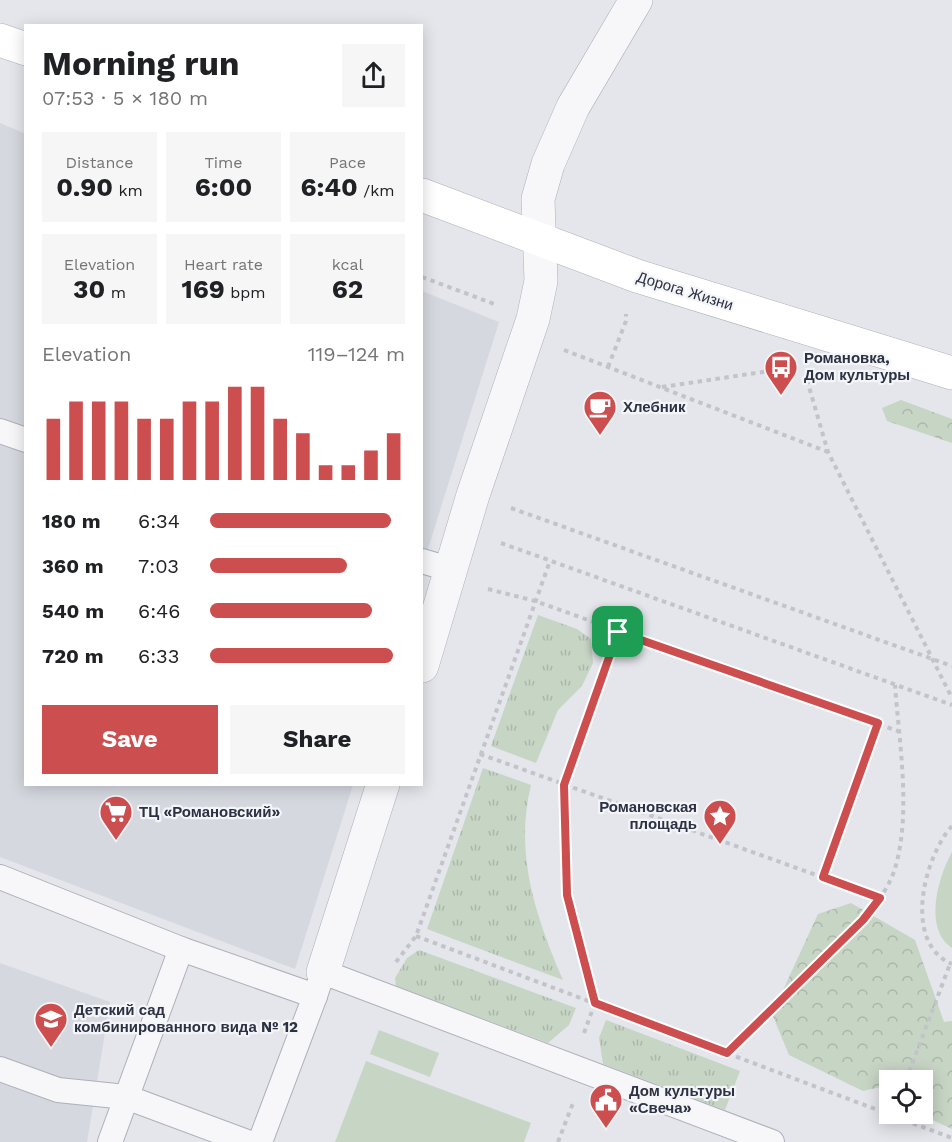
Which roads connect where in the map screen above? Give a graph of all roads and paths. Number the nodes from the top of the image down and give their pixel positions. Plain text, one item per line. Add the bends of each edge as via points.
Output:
1 (636, 0) edge
2 (0, 40) edge
3 (24, 49) edge
4 (423, 195) edge
5 (539, 239) junction
6 (423, 278) edge
7 (494, 304) dead end
8 (627, 309) dead end
9 (561, 349) dead end
10 (608, 367) junction
11 (776, 370) dead end
12 (952, 374) edge
13 (807, 380) dead end
14 (662, 387) junction
15 (0, 431) edge
16 (24, 439) edge
17 (828, 452) junction
18 (473, 495) junction
19 (464, 530) junction
20 (423, 561) edge
21 (550, 561) junction
22 (451, 574) junction
23 (535, 601) junction
24 (618, 632) junction
25 (932, 659) junction
26 (423, 663) edge
27 (952, 666) edge
28 (895, 685) junction
29 (952, 698) edge
30 (952, 705) edge
31 (878, 723) junction
32 (898, 730) junction
33 (480, 754) junction
34 (564, 785) junction
35 (382, 786) edge
36 (952, 826) edge
37 (0, 877) edge
38 (823, 877) junction
39 (880, 898) junction
40 (416, 936) junction
41 (181, 948) junction
42 (951, 964) edge
43 (319, 984) junction
44 (374, 992) junction
45 (595, 1003) junction
46 (727, 1053) junction
47 (0, 1069) edge
48 (910, 1070) edge
49 (126, 1097) junction
50 (879, 1109) edge
51 (918, 1124) edge
52 (952, 1138) edge
53 (110, 1142) edge
54 (247, 1142) edge
55 (260, 1142) edge
56 (772, 1142) edge

1 - 5 street via 573,107 548,164 538,199
2 - 3 main road
4 - 5 main road, Дорога Жизни
5 - 12 main road, Дорога Жизни via 637,276
5 - 18 street via 541,281 533,319
6 - 7 path
8 - 10 path
9 - 10 path
10 - 14 path
11 - 14 path
13 - 17 path
14 - 17 path
15 - 16 lane
17 - 25 path
18 - 19 street
18 - 25 path
19 - 21 path
19 - 22 street
20 - 22 lane
21 - 23 path
21 - 28 path
22 - 23 path
22 - 26 street
23 - 24 path
23 - 33 path
24 - 31 path
24 - 34 path
25 - 27 path
25 - 29 path
28 - 30 path
28 - 32 path
31 - 32 path
31 - 38 path
32 - 39 path via 904,823 896,866
33 - 34 path
33 - 40 path
34 - 38 path
34 - 45 path via 567,895
35 - 43 street
36 - 42 path via 929,866 922,900 932,951
37 - 41 lane
38 - 39 path
39 - 46 path via 863,920
40 - 44 path
40 - 45 path
41 - 43 lane
41 - 49 lane
42 - 48 path
43 - 44 lane
43 - 55 lane
44 - 56 lane
45 - 46 path
46 - 50 path
47 - 49 lane via 58,1090
49 - 53 lane
49 - 54 lane
51 - 52 path

